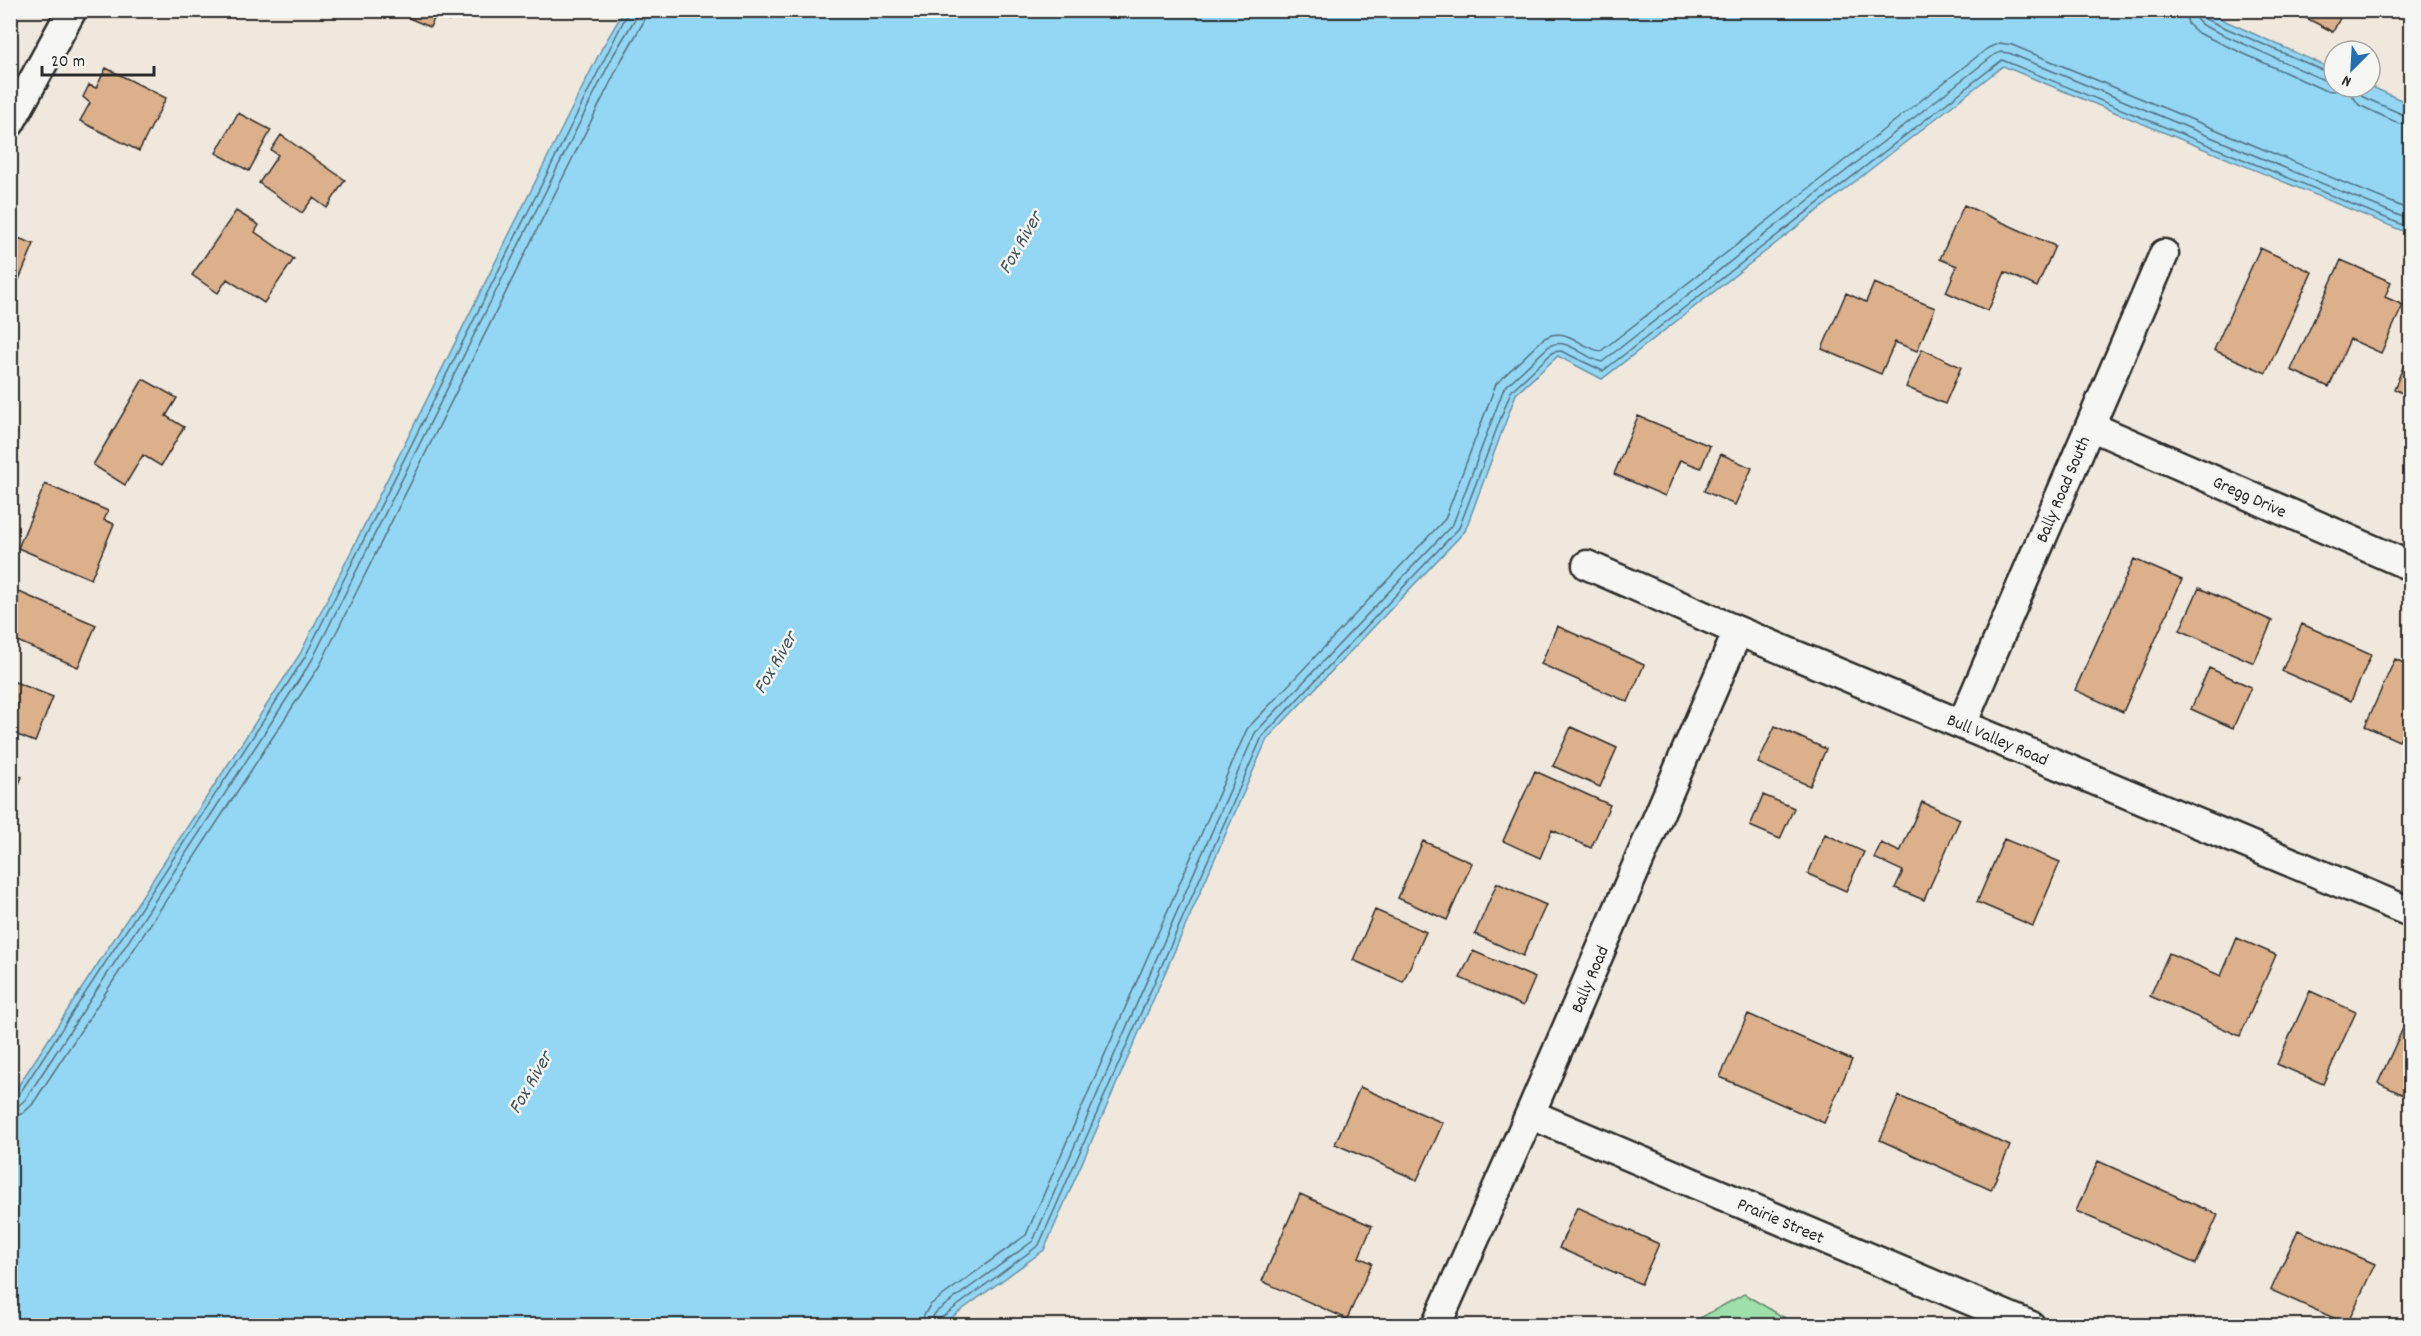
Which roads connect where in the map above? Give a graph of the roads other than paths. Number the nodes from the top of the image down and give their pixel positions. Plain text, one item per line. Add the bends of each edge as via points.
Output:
1 (72, 10) edge
2 (10, 123) edge
3 (2164, 254) dead end
4 (2090, 426) junction
5 (1587, 565) dead end
6 (2410, 566) edge
7 (1738, 631) junction
8 (1962, 724) junction
9 (2410, 912) edge
10 (1530, 1114) junction
11 (1436, 1326) edge
12 (2031, 1326) edge

1 - 2 street
3 - 4 street, Bally Road South
4 - 6 street, Gregg Drive
4 - 8 street, Bally Road South
5 - 7 street, Bull Valley Road
7 - 8 street, Bull Valley Road
7 - 10 street, Bally Road
8 - 9 street, Bull Valley Road
10 - 11 street, Bally Road
10 - 12 street, Prairie Street

